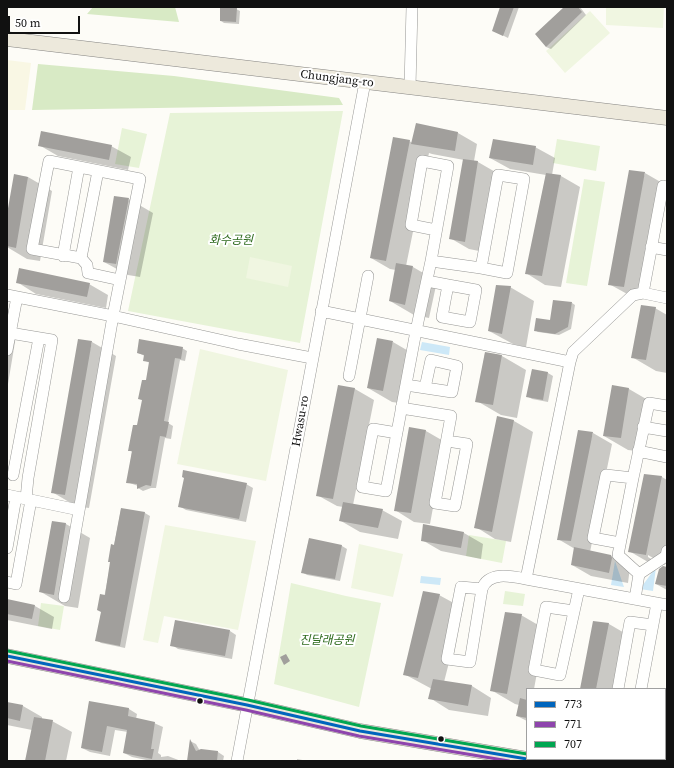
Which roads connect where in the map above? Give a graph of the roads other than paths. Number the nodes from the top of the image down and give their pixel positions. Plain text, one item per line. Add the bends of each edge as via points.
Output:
1 (412, 7) edge
2 (7, 39) edge
3 (365, 82) junction
4 (410, 87) junction
5 (667, 118) edge
6 (79, 167) junction
7 (98, 171) junction
8 (667, 187) edge
9 (436, 230) junction
10 (651, 247) junction
11 (667, 250) edge
12 (63, 256) junction
13 (81, 258) junction
14 (431, 261) junction
15 (481, 268) junction
16 (368, 276) dead end
17 (120, 280) junction
18 (427, 281) junction
19 (448, 285) dead end
20 (643, 293) junction
21 (12, 296) edge
22 (667, 298) edge
23 (321, 311) junction
24 (117, 317) junction
25 (360, 319) junction
26 (416, 331) junction
27 (10, 333) junction
28 (39, 338) junction
29 (7, 350) edge
30 (312, 358) junction
31 (570, 362) junction
32 (349, 376) dead end
33 (406, 384) junction
34 (425, 388) dead end
35 (667, 406) edge
36 (401, 408) junction
37 (643, 427) junction
38 (667, 431) edge
39 (397, 433) junction
40 (447, 441) junction
41 (638, 451) junction
42 (667, 457) edge
43 (10, 474) edge
44 (28, 478) junction
45 (633, 478) junction
46 (20, 498) edge
47 (79, 510) junction
48 (620, 543) junction
49 (7, 548) edge
50 (667, 555) edge
51 (639, 574) junction
52 (526, 579) junction
53 (7, 582) edge
54 (482, 589) junction
55 (579, 589) junction
56 (64, 597) dead end
57 (635, 599) junction
58 (662, 604) edge
59 (574, 611) junction
60 (653, 625) junction
61 (7, 656) edge
62 (618, 688) edge
63 (641, 688) edge
64 (247, 705) junction
65 (526, 759) edge
66 (237, 761) edge

1 - 4 street
2 - 3 main road, Chungjang-ro
3 - 4 main road, Chungjang-ro
3 - 23 street, Hwasu-ro
4 - 5 main road, Chungjang-ro
6 - 7 street
6 - 12 street
6 - 12 street via 49,161 31,253
7 - 13 street
7 - 17 street via 140,179
8 - 10 street via 663,186
9 - 9 street via 448,166 422,162 411,225
9 - 14 street
10 - 11 street
10 - 20 street
12 - 13 street
13 - 17 street via 88,265 88,273
14 - 15 street
14 - 18 street
15 - 15 street via 498,175 524,179 506,273
16 - 25 street
17 - 24 street
18 - 19 street
18 - 26 street
20 - 22 street
20 - 31 street via 633,295 573,352
21 - 24 street
21 - 27 street
23 - 25 street
23 - 30 street, Hwasu-ro
24 - 30 street
24 - 47 street
25 - 26 street
25 - 32 street
26 - 31 street
26 - 33 street
27 - 28 street
27 - 29 street
28 - 43 street
28 - 44 street via 52,340
30 - 64 street, Hwasu-ro
31 - 52 street
33 - 34 street
33 - 36 street
35 - 37 street via 649,403
36 - 39 street
36 - 40 street via 451,416
37 - 38 street
37 - 41 street
39 - 39 street via 386,492 362,488 372,429
40 - 40 street via 435,503 455,506 467,444
41 - 42 street
41 - 45 street
43 - 44 street
44 - 46 street
45 - 48 street
45 - 48 street via 606,475 593,538
46 - 47 street
46 - 49 street
46 - 53 street via 16,584
47 - 56 street
48 - 51 street via 618,555
50 - 51 street
51 - 57 street
52 - 54 street via 510,576 489,579
52 - 55 street
54 - 54 street via 461,587 447,659 470,662
55 - 57 street
55 - 59 street
57 - 58 street
58 - 60 street
59 - 59 street via 546,607 534,670 560,675
60 - 62 street via 630,622
60 - 63 street
61 - 64 main road
64 - 65 main road via 360,731
64 - 66 street, Hwasu-ro

